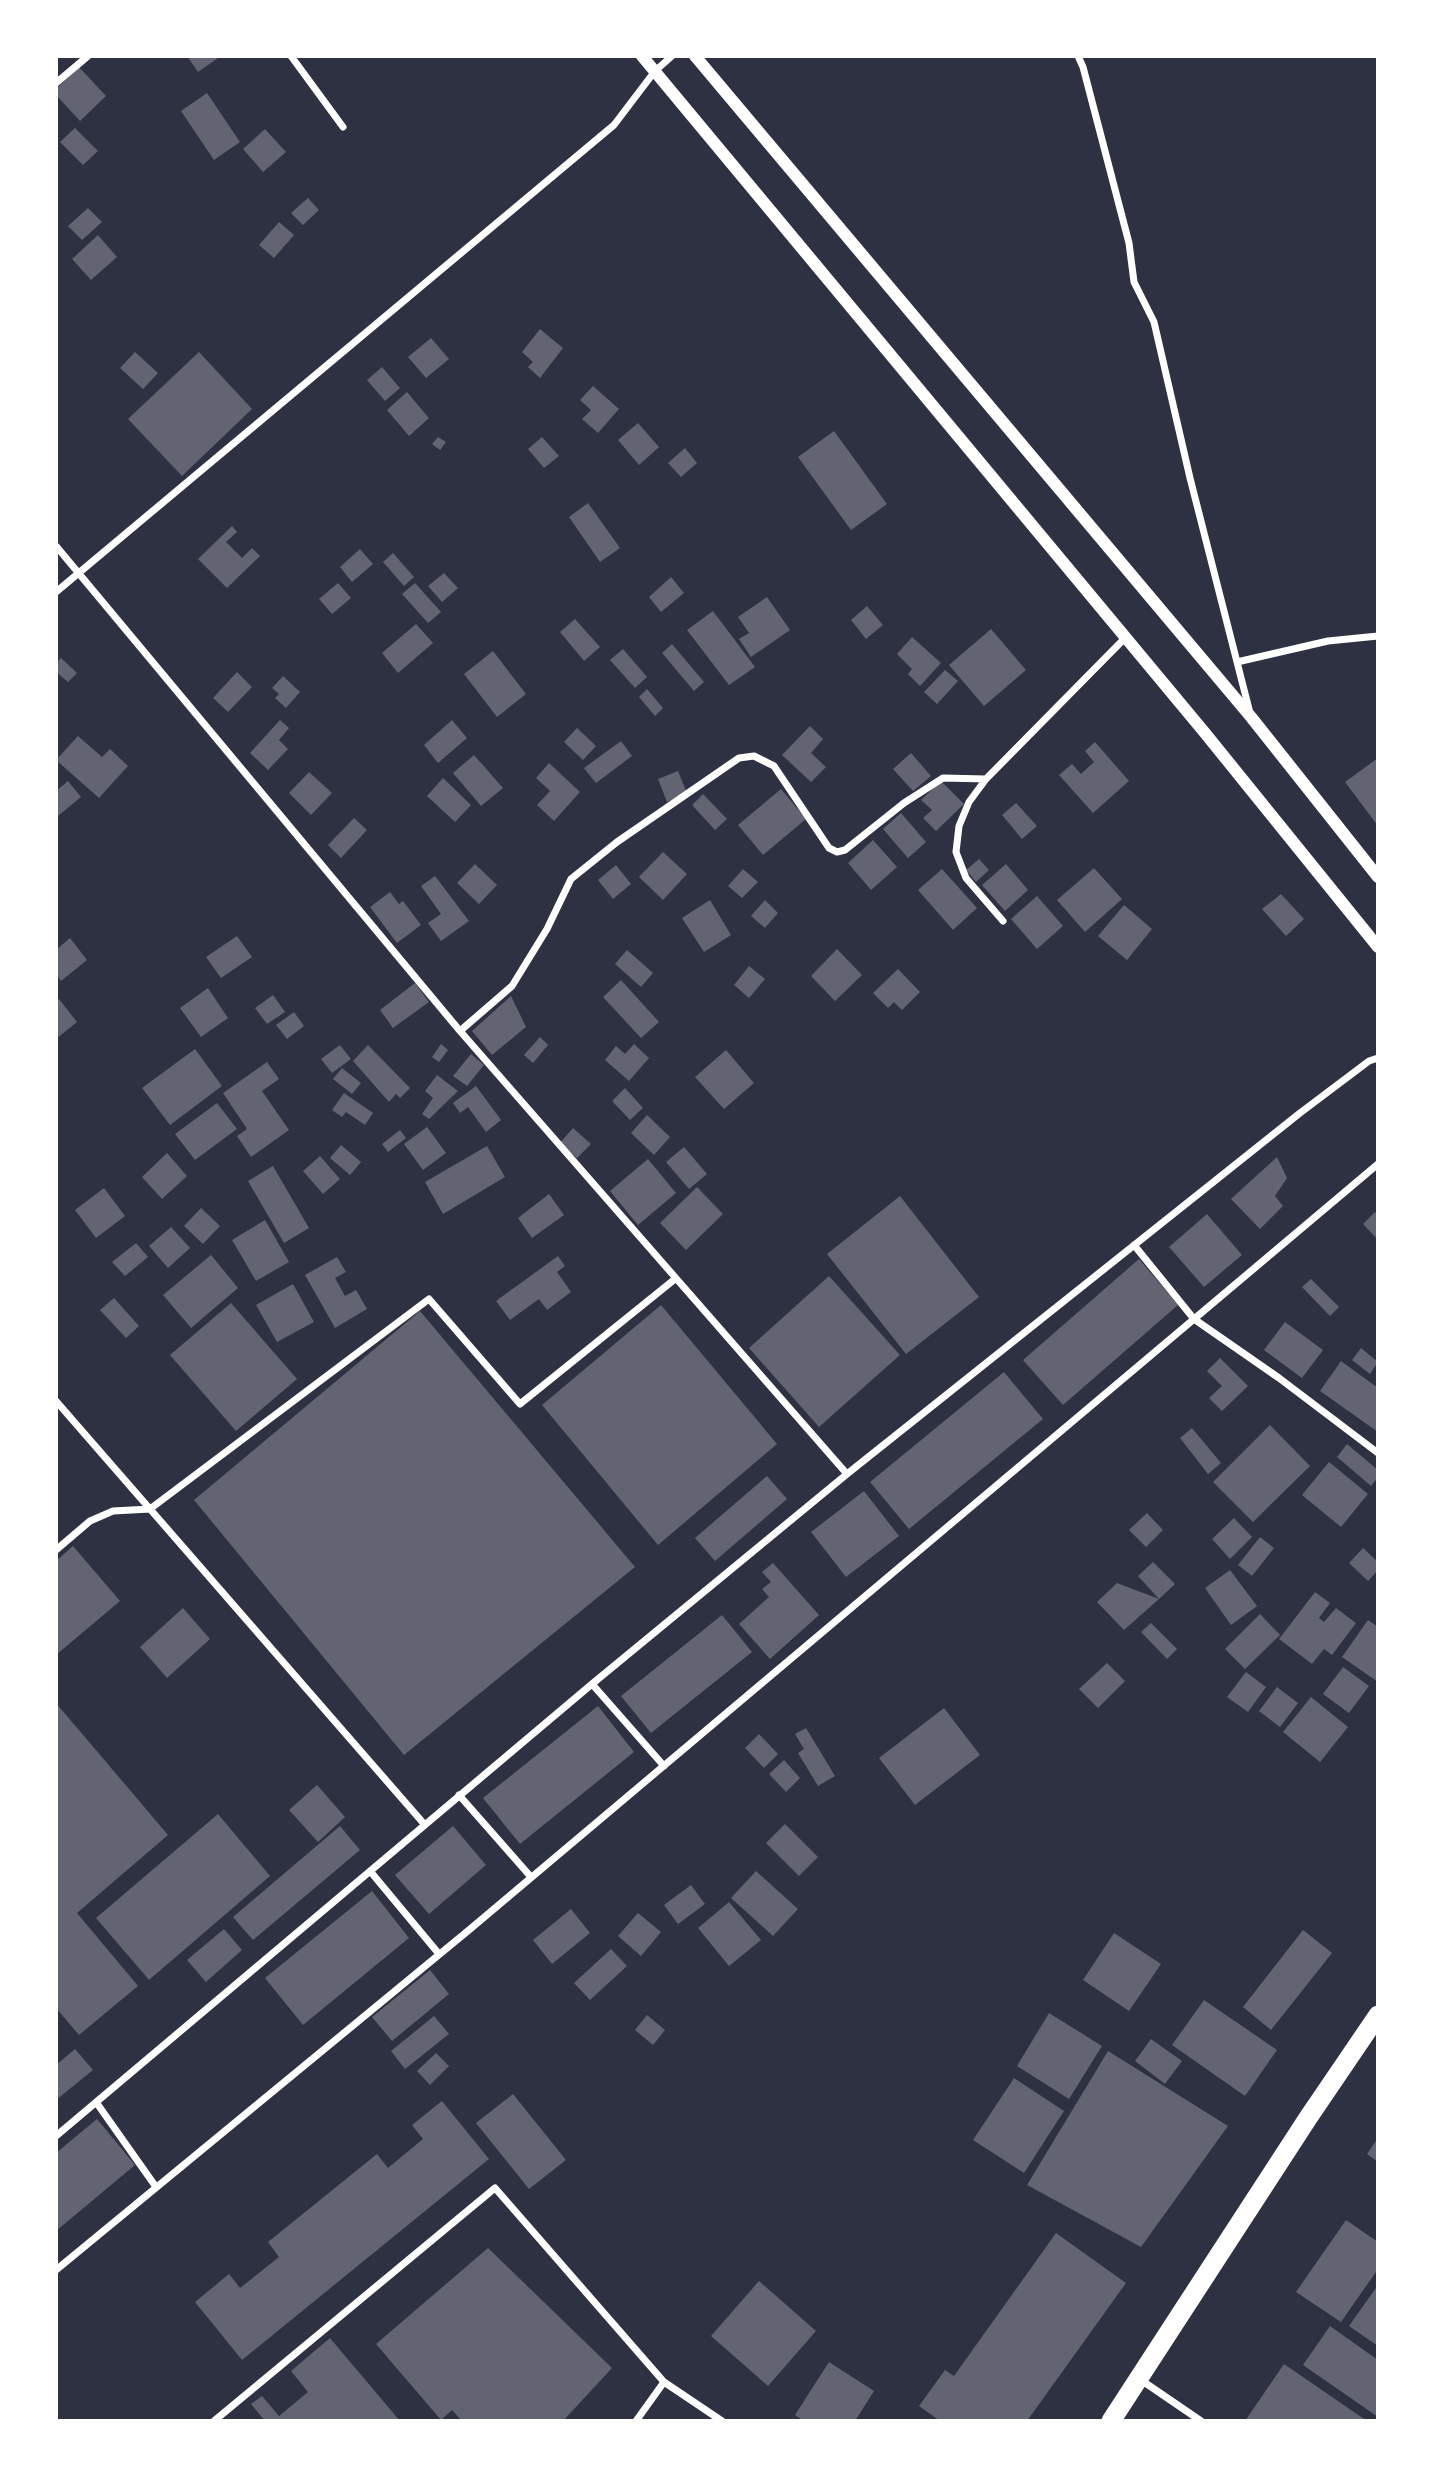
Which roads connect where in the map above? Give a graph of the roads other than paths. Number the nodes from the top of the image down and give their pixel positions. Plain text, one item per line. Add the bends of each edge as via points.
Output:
1 (88, 56) edge
2 (291, 56) edge
3 (642, 56) edge
4 (672, 56) edge
5 (695, 56) edge
6 (1078, 56) edge
7 (655, 71) junction
8 (56, 83) edge
9 (342, 127) dead end
10 (56, 546) edge
11 (78, 574) junction
12 (56, 592) edge
13 (1378, 636) edge
14 (1125, 638) junction
15 (1237, 662) junction
16 (1251, 717) junction
17 (986, 779) junction
18 (1378, 877) edge
19 (1003, 921) dead end
20 (1378, 947) edge
21 (460, 1031) junction
22 (1378, 1058) edge
23 (1378, 1164) edge
24 (1134, 1245) junction
25 (675, 1279) junction
26 (1194, 1319) junction
27 (56, 1401) edge
28 (1378, 1453) edge
29 (847, 1474) junction
30 (150, 1510) junction
31 (56, 1550) edge
32 (592, 1684) junction
33 (664, 1766) junction
34 (459, 1795) junction
35 (425, 1825) junction
36 (370, 1871) junction
37 (531, 1877) junction
38 (439, 1954) junction
39 (1378, 2015) edge
40 (96, 2102) junction
41 (56, 2136) edge
42 (156, 2187) junction
43 (56, 2270) edge
44 (1140, 2380) junction
45 (664, 2382) junction
46 (214, 2421) edge
47 (636, 2421) edge
48 (722, 2421) edge
49 (1111, 2421) edge
50 (1201, 2421) edge

1 - 8 street
2 - 9 street
3 - 7 street
4 - 7 street
5 - 16 street
6 - 15 street via 1129,243 1134,282 1154,322
7 - 11 street via 614,125
7 - 14 street
10 - 11 street
11 - 12 street
11 - 21 street
13 - 15 street via 1328,641
14 - 17 street
14 - 20 street
15 - 16 street
16 - 18 street
17 - 19 street via 959,826 956,852 966,878
17 - 21 street via 943,778 837,852 829,848 774,766 754,756 738,758 571,879 512,986
21 - 25 street
22 - 24 street via 1300,1113
23 - 26 street
24 - 26 street
24 - 29 street
25 - 29 street
25 - 30 street via 520,1404 429,1299
26 - 28 street
26 - 33 street
27 - 30 street
29 - 32 street
30 - 31 street via 113,1511 90,1521
30 - 35 street
32 - 33 street
32 - 34 street
33 - 37 street
34 - 35 street
34 - 37 street
35 - 36 street
36 - 38 street
36 - 40 street
37 - 38 street
38 - 42 street
39 - 44 highway
40 - 41 street
40 - 42 street
42 - 43 street
44 - 49 highway
44 - 50 street
45 - 46 street via 495,2188
45 - 47 street
45 - 48 street

